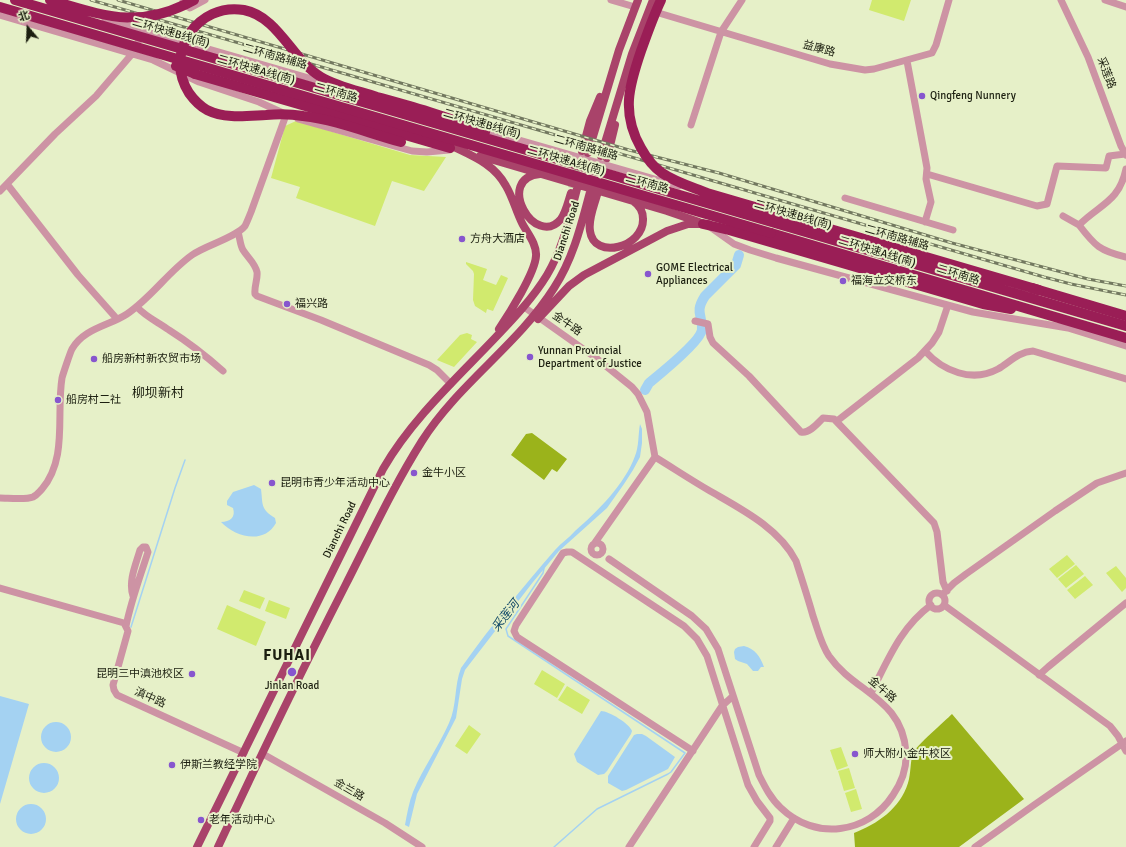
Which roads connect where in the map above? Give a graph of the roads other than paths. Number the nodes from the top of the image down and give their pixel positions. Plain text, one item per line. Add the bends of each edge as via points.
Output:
1 (10, 0) edge
2 (15, 0) edge
3 (42, 0) edge
4 (50, 0) edge
5 (182, 0) edge
6 (194, 0) edge
7 (205, 0) edge
8 (611, 0) edge
9 (652, 0) edge
10 (661, 0) edge
11 (742, 0) edge
12 (949, 0) edge
13 (1061, 0) edge
14 (1104, 0) edge
15 (637, 3) edge
16 (0, 7) edge
17 (1126, 7) edge
18 (648, 10) junction
19 (0, 15) edge
20 (721, 32) junction
21 (135, 46) junction
22 (906, 61) junction
23 (286, 115) junction
24 (403, 124) junction
25 (691, 125) dead end
26 (401, 138) junction
27 (519, 148) junction
28 (455, 149) junction
29 (585, 152) tunnel mouth
30 (1126, 154) edge
31 (604, 157) dead end
32 (1126, 169) edge
33 (542, 174) junction
34 (927, 174) junction
35 (7, 184) junction
36 (0, 191) edge
37 (845, 198) dead end
38 (632, 200) junction
39 (1064, 216) dead end
40 (925, 222) junction
41 (703, 224) junction
42 (1079, 225) junction
43 (756, 227) junction
44 (953, 230) dead end
45 (238, 232) junction
46 (1126, 257) edge
47 (931, 258) junction
48 (953, 275) junction
49 (985, 281) junction
50 (1039, 290) junction
51 (533, 295) junction
52 (1028, 297) junction
53 (948, 305) junction
54 (137, 307) junction
55 (524, 307) junction
56 (1126, 312) edge
57 (1040, 313) junction
58 (537, 315) junction
59 (1126, 316) edge
60 (117, 319) junction
61 (694, 321) dead end
62 (1126, 327) edge
63 (1126, 337) edge
64 (1126, 346) edge
65 (925, 351) junction
66 (479, 355) junction
67 (223, 372) dead end
68 (1126, 379) edge
69 (451, 384) junction
70 (837, 421) junction
71 (655, 457) junction
72 (1126, 473) edge
73 (0, 498) edge
74 (603, 530) junction
75 (594, 544) junction
76 (603, 547) junction
77 (594, 554) junction
78 (609, 559) junction
79 (584, 561) junction
80 (4, 589) edge
81 (944, 593) junction
82 (133, 596) junction
83 (1126, 603) edge
84 (931, 605) junction
85 (944, 605) junction
86 (126, 626) junction
87 (1039, 675) junction
88 (871, 693) junction
89 (733, 696) junction
90 (722, 706) junction
91 (1124, 742) edge
92 (693, 751) junction
93 (1126, 751) edge
94 (244, 753) junction
95 (263, 754) junction
96 (794, 818) junction
97 (197, 847) edge
98 (218, 847) edge
99 (422, 847) edge
100 (629, 847) edge
101 (754, 847) edge
102 (776, 847) edge
103 (975, 847) edge

1 - 21 main road, 二环南路
2 - 27 highway, 二环快速B线(南), bridge
3 - 56 street, 二环南路辅路 via 899,250
4 - 6 highway, bridge via 105,16 136,18 166,12
5 - 7 street via 190,8
8 - 15 street
9 - 18 main road
10 - 47 highway, bridge via 637,62 628,103 629,118 636,138 645,155 659,170 676,181 707,192
11 - 20 street
12 - 22 street, 益康路 via 932,54
13 - 30 street, 采莲路 via 1088,57
14 - 17 street
15 - 29 main road via 616,61 592,115
16 - 21 highway, 二环快速A线(南), bridge
18 - 20 street, 益康路
18 - 31 main road via 628,65
19 - 21 street
20 - 22 street, 益康路 via 830,64 865,70
20 - 25 street
21 - 23 street via 157,62 199,82 259,102
21 - 24 main road, 二环南路
21 - 26 highway, bridge via 190,72
21 - 35 street via 96,96
21 - 57 highway, 二环快速A线(南), bridge
21 - 62 main road, 二环南路
22 - 34 street via 926,157
23 - 28 street via 412,151
23 - 45 street via 251,212
24 - 28 main road
24 - 43 main road, 二环南路
26 - 27 highway, bridge via 307,116 232,116 207,110 193,98 183,80 180,63 183,45 194,28 209,16 232,10 248,11 268,22 304,64 327,80 456,120
26 - 28 highway
27 - 48 highway, 二环快速B线(南), bridge
28 - 33 main road
28 - 66 main road via 483,161 500,177 536,253 518,298
30 - 34 street via 1109,156 1106,168 1057,166 1047,204 1037,206
32 - 42 street via 1118,192
33 - 38 main road
33 - 51 main road, Dianchi Road via 526,180 520,194 524,211 536,223 548,226 558,222 575,189 561,248 547,276
34 - 40 street via 931,202
35 - 36 street
35 - 60 street via 78,275
37 - 40 street
38 - 41 main road
38 - 58 main road, Dianchi Road via 642,214 640,232 624,244 605,247 594,241 590,232 594,194 570,260
39 - 42 street
40 - 44 street
41 - 43 main road
41 - 53 street via 734,244 750,250
41 - 57 highway via 990,306
41 - 58 main road via 688,224 667,231 584,275
42 - 46 street via 1091,242 1102,250
43 - 63 main road, 二环南路
45 - 54 street via 203,248 181,264
45 - 69 street via 244,251 256,269 254,289 257,296 429,366
47 - 49 highway, bridge
47 - 50 highway, bridge
48 - 49 highway, bridge
48 - 52 highway, 二环快速B线(南), bridge
49 - 50 highway, bridge
49 - 52 highway, bridge
50 - 59 highway
51 - 55 main road, Dianchi Road
51 - 58 main road via 531,304
52 - 62 highway, 二环快速B线(南), bridge
53 - 64 street via 1068,328
53 - 65 street via 939,332
54 - 60 street
54 - 67 street via 143,314 192,346
55 - 58 street, 金牛路
55 - 66 main road, Dianchi Road
57 - 63 highway, 二环快速A线(南)
58 - 71 street, 金牛路 via 596,358 638,394 648,412
58 - 95 main road via 439,417 411,459 386,504
60 - 73 street via 92,330 72,350 62,377 57,459 47,482 32,498
61 - 70 street via 708,324 713,343 749,376 801,432 808,431 824,418 834,418
65 - 68 street via 940,365 966,375 990,372 1021,353 1033,351
65 - 70 street
66 - 69 main road, Dianchi Road
69 - 94 main road, Dianchi Road via 407,432 378,476
70 - 81 street via 934,523
71 - 74 street
71 - 88 street, 金牛路 via 743,511 782,541 796,562 828,654 845,674
72 - 81 street via 1097,483 995,553
74 - 75 street
74 - 76 street
75 - 76 street via 600,543
75 - 77 street via 591,548
76 - 77 street via 601,554
76 - 78 street
77 - 78 street
77 - 79 street
78 - 89 street, 金牛路 via 692,616 706,629 718,649
79 - 90 street via 692,633 707,656
79 - 92 street via 572,552 563,553 516,625 514,631 517,637
80 - 86 street via 124,623
81 - 84 street via 932,596
81 - 85 street
82 - 82 street via 148,552 146,547 140,550 131,582
82 - 86 street, 滇中路
83 - 87 street
84 - 85 street via 938,609
84 - 88 street via 920,614 892,649
85 - 87 street
86 - 94 street, 滇中路 via 128,630 113,685 117,695
87 - 91 street via 1110,726
88 - 96 street, 金牛路 via 884,704 898,722 906,753 902,778 888,804 876,815 843,829 811,826
89 - 90 street
89 - 96 street, 金牛路 via 762,781 781,809
90 - 92 street
90 - 101 street via 748,785 770,818
91 - 93 street
91 - 103 street
92 - 100 street
94 - 97 main road, Dianchi Road
95 - 98 main road
95 - 99 street, 金兰路 via 386,823
96 - 102 street

